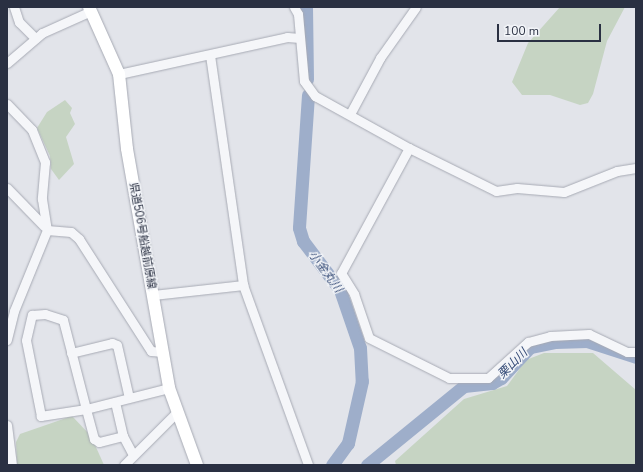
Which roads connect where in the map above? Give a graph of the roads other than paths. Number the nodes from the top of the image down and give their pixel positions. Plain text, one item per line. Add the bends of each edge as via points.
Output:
1 (14, 7) edge
2 (416, 7) edge
3 (90, 9) edge
4 (297, 9) edge
5 (35, 38) junction
6 (300, 38) junction
7 (210, 55) junction
8 (7, 63) edge
9 (119, 74) junction
10 (7, 104) edge
11 (350, 114) junction
12 (409, 148) junction
13 (636, 168) edge
14 (7, 188) edge
15 (47, 230) junction
16 (243, 285) junction
17 (153, 296) junction
18 (7, 340) edge
19 (164, 352) junction
20 (636, 352) edge
21 (71, 353) junction
22 (169, 388) junction
23 (129, 398) junction
24 (115, 402) junction
25 (86, 409) junction
26 (177, 412) junction
27 (7, 426) edge
28 (123, 436) junction
29 (133, 455) junction
30 (12, 465) edge
31 (124, 465) edge
32 (197, 465) edge
33 (308, 465) edge

1 - 5 street via 19,22
2 - 11 street via 380,58
3 - 5 street
3 - 9 main road, 県道506号船越前原線
4 - 6 street
5 - 8 street via 26,50
6 - 7 street via 287,38
6 - 11 street via 304,81 315,96
7 - 9 street
7 - 16 street
9 - 17 main road, 県道506号船越前原線 via 127,143
10 - 15 street via 32,130 45,162 42,199
11 - 12 street
12 - 13 street via 496,191 517,188 564,192 617,171
12 - 20 street via 341,273 354,294 369,338 449,378 488,378 528,342 550,336 589,334 627,352
14 - 15 street via 41,219
15 - 18 street via 14,311
15 - 19 street via 71,232 79,239 151,351
16 - 17 street
16 - 33 street
17 - 19 main road, 県道506号船越前原線
19 - 22 main road, 県道506号船越前原線
21 - 23 street via 112,343 117,345
21 - 25 street
21 - 25 street via 63,320 45,314 32,315 26,340 41,416
22 - 23 street
22 - 26 main road, 県道506号船越前原線
23 - 24 street
24 - 25 street
24 - 28 street
25 - 28 street via 94,439 99,442
26 - 29 street
26 - 32 main road, 県道506号船越前原線
27 - 30 street
28 - 29 street
29 - 31 street

